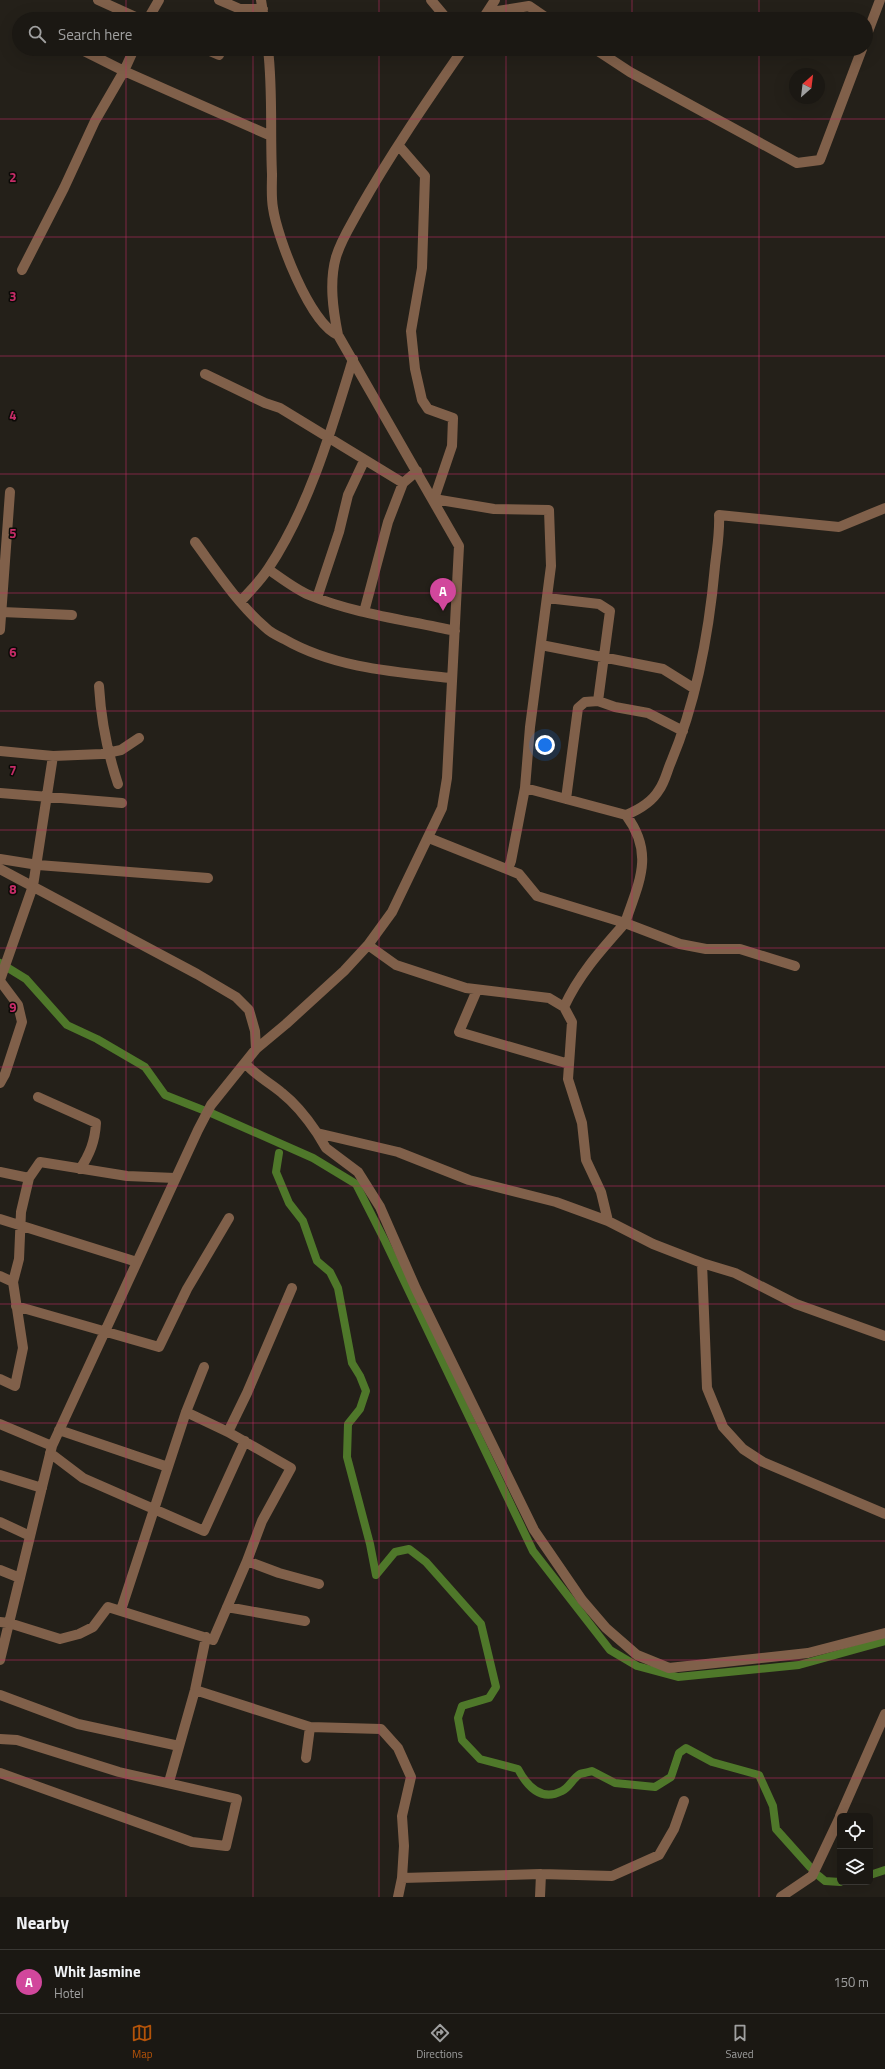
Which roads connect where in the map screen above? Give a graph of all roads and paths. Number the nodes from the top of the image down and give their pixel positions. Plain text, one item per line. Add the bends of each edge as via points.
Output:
1 (98, 0) edge
2 (159, 0) edge
3 (219, 0) edge
4 (431, 0) edge
5 (495, 0) edge
6 (880, 0) edge
7 (263, 9) edge
8 (125, 12) edge
9 (152, 12) edge
10 (441, 12) edge
11 (488, 12) edge
12 (491, 12) edge
13 (538, 12) edge
14 (873, 18) edge
15 (94, 56) edge
16 (131, 56) edge
17 (269, 56) edge
18 (458, 56) edge
19 (606, 56) edge
20 (859, 56) edge
21 (124, 71) junction
22 (272, 136) junction
23 (399, 146) junction
24 (22, 270) dead end
25 (338, 335) junction
26 (353, 359) junction
27 (205, 374) dead end
28 (328, 437) junction
29 (364, 460) junction
30 (417, 471) junction
31 (403, 483) junction
32 (10, 492) dead end
33 (434, 499) junction
34 (885, 508) edge
35 (195, 542) dead end
36 (268, 569) junction
37 (317, 598) junction
38 (547, 598) junction
39 (241, 601) junction
40 (364, 612) junction
41 (72, 615) dead end
42 (1, 620) edge
43 (455, 630) junction
44 (540, 645) junction
45 (604, 657) junction
46 (451, 678) junction
47 (99, 686) dead end
48 (695, 689) junction
49 (598, 701) junction
50 (683, 731) junction
51 (139, 738) dead end
52 (0, 751) edge
53 (108, 752) junction
54 (53, 756) junction
55 (118, 784) dead end
56 (525, 788) junction
57 (0, 793) edge
58 (47, 798) junction
59 (566, 799) junction
60 (122, 803) dead end
61 (626, 815) junction
62 (429, 838) junction
63 (0, 859) edge
64 (38, 865) junction
65 (0, 869) edge
66 (508, 869) junction
67 (208, 878) dead end
68 (33, 886) junction
69 (625, 922) junction
70 (368, 945) junction
71 (795, 966) dead end
72 (0, 980) edge
73 (477, 990) junction
74 (564, 1007) junction
75 (256, 1049) junction
76 (245, 1063) junction
77 (569, 1064) junction
78 (0, 1083) edge
79 (38, 1097) dead end
80 (317, 1133) junction
81 (80, 1168) junction
82 (0, 1172) edge
83 (29, 1178) junction
84 (175, 1178) junction
85 (229, 1218) dead end
86 (0, 1219) edge
87 (608, 1221) junction
88 (20, 1226) junction
89 (137, 1262) junction
90 (702, 1263) junction
91 (0, 1276) edge
92 (13, 1282) junction
93 (292, 1288) dead end
94 (16, 1306) junction
95 (106, 1331) junction
96 (885, 1336) edge
97 (204, 1367) dead end
98 (0, 1379) edge
99 (186, 1412) junction
100 (0, 1424) edge
101 (59, 1430) junction
102 (228, 1432) junction
103 (245, 1441) junction
104 (51, 1450) junction
105 (168, 1467) junction
106 (0, 1475) edge
107 (42, 1488) junction
108 (155, 1509) junction
109 (885, 1514) edge
110 (0, 1522) edge
111 (30, 1536) junction
112 (247, 1561) junction
113 (0, 1570) edge
114 (20, 1578) junction
115 (319, 1584) dead end
116 (227, 1607) junction
117 (121, 1610) junction
118 (305, 1621) dead end
119 (4, 1623) edge
120 (885, 1633) edge
121 (206, 1637) junction
122 (0, 1660) edge
123 (195, 1690) junction
124 (0, 1695) edge
125 (885, 1714) edge
126 (310, 1727) junction
127 (0, 1739) edge
128 (179, 1746) junction
129 (306, 1758) dead end
130 (0, 1772) edge
131 (169, 1782) junction
132 (684, 1801) dead end
133 (841, 1813) edge
134 (837, 1822) edge
135 (542, 1874) junction
136 (402, 1878) junction
137 (398, 1897) edge
138 (540, 1897) edge
139 (781, 1897) edge

1 - 8 street
2 - 9 street
3 - 7 street via 240,9
4 - 10 street
5 - 11 street
6 - 14 street
12 - 13 street via 529,6
15 - 21 street
16 - 21 street
17 - 22 street
18 - 23 street
19 - 20 street via 630,72 797,163 820,160
21 - 22 street
21 - 24 street via 95,121
22 - 25 street via 273,209 284,244 304,297 321,322
23 - 25 street via 373,185 336,256 333,310
23 - 33 street via 425,176 422,268 411,331 415,369 422,400 428,409 453,418 452,446
25 - 26 street
26 - 28 street
26 - 30 street
27 - 28 street via 280,408
28 - 29 street
28 - 36 street via 294,524
29 - 31 street
29 - 37 street via 348,496
30 - 31 street
30 - 33 street
31 - 40 street via 388,522
32 - 42 street
33 - 38 street via 494,509 549,510 551,566
33 - 43 street via 459,546
34 - 48 street via 839,527 719,515 720,532 711,603
35 - 39 street
36 - 37 street via 308,595
36 - 39 street
37 - 40 street
38 - 44 street
38 - 45 street via 599,604 610,611
39 - 46 street via 267,629 298,647 336,661
40 - 43 street
41 - 42 street
43 - 46 street
44 - 45 street
44 - 56 street
45 - 48 street via 663,669
45 - 49 street
46 - 62 street via 447,778 442,808
47 - 53 street via 101,720
48 - 50 street
49 - 50 street via 648,713
49 - 59 street via 585,702 578,708
50 - 61 street via 659,790 638,810
51 - 53 street via 120,750
52 - 54 street
53 - 54 street
53 - 55 street
54 - 58 street
56 - 59 street
56 - 66 street
57 - 58 street
58 - 60 street
58 - 64 street
59 - 61 street
61 - 69 street via 641,841 643,857 639,882
62 - 66 street
62 - 70 street via 392,912
63 - 64 street
64 - 67 street
64 - 68 street
65 - 68 street
66 - 69 street via 519,874 537,896
68 - 72 street
68 - 75 street via 236,997 249,1010 255,1031
69 - 71 street via 680,944 706,949 740,949
69 - 74 street via 572,988
70 - 73 street via 396,965
70 - 75 street via 327,987
72 - 78 street via 18,1005 22,1022
73 - 74 street via 549,998
73 - 77 street via 459,1032
74 - 77 street via 572,1022
75 - 76 street
76 - 80 street via 254,1074 282,1092 304,1113
76 - 84 street via 211,1105
77 - 87 street via 568,1079 582,1123 586,1160 601,1192
79 - 81 street via 96,1123 96,1138
80 - 87 street via 398,1152 469,1180 556,1202
80 - 120 street via 326,1148 358,1172 380,1207 416,1288 534,1530 582,1600 611,1633 637,1656 669,1668 808,1653
81 - 83 street via 40,1162
81 - 84 street via 127,1176
82 - 83 street
83 - 88 street
84 - 89 street
85 - 95 street via 187,1289 159,1347
86 - 88 street
87 - 90 street via 653,1244
88 - 89 street
88 - 92 street via 19,1259
89 - 95 street
90 - 96 street via 735,1273 796,1304
90 - 109 street via 707,1388 723,1427 742,1449 763,1462
91 - 92 street
92 - 94 street
93 - 102 street via 248,1393
94 - 95 street
94 - 98 street via 22,1348 16,1386
95 - 101 street
97 - 99 street
99 - 102 street
99 - 105 street
100 - 104 street
101 - 104 street
101 - 105 street
102 - 103 street
103 - 108 street via 204,1532
103 - 112 street via 291,1468 262,1521
104 - 107 street
104 - 108 street via 83,1478
105 - 108 street
106 - 107 street
107 - 111 street
108 - 117 street
110 - 111 street
111 - 114 street
112 - 115 street via 279,1574
112 - 116 street
113 - 114 street
114 - 119 street
116 - 118 street
116 - 121 street via 213,1640
117 - 119 street via 108,1607 93,1627 60,1639
117 - 121 street
119 - 122 street
121 - 123 street
123 - 126 street
123 - 128 street
124 - 128 street via 78,1724
125 - 133 street
126 - 129 street
126 - 136 street via 381,1729 398,1748 411,1778 402,1816
127 - 131 street via 17,1740 119,1772
128 - 131 street
130 - 131 street via 192,1842 226,1846 237,1799
132 - 135 street via 674,1829 659,1855 612,1876
134 - 139 street via 812,1876
135 - 136 street
135 - 138 street
136 - 137 street

